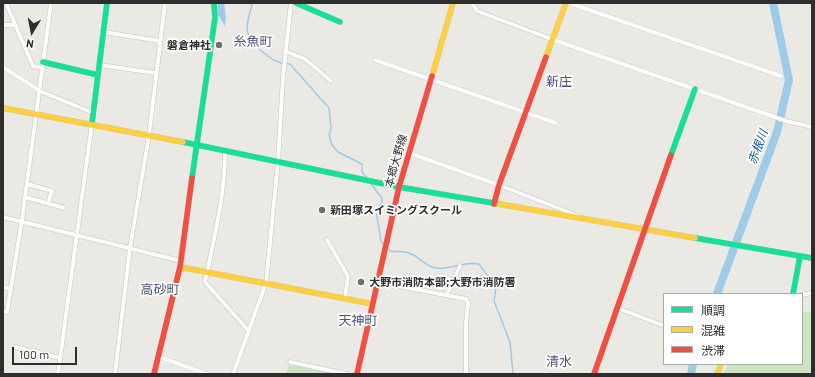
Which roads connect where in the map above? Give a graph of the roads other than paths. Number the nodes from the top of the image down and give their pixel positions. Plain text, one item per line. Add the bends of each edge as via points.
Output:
1 (6, 3) edge
2 (51, 3) edge
3 (107, 3) edge
4 (165, 3) edge
5 (214, 3) edge
6 (291, 3) edge
7 (296, 3) edge
8 (453, 3) edge
9 (472, 3) edge
10 (568, 3) edge
11 (340, 22) dead end
12 (3, 25) edge
13 (16, 25) junction
14 (104, 32) junction
15 (554, 40) junction
16 (160, 41) junction
17 (285, 51) junction
18 (375, 60) dead end
19 (43, 62) junction
20 (100, 64) junction
21 (3, 67) edge
22 (43, 68) junction
23 (155, 73) junction
24 (98, 74) junction
25 (781, 76) dead end
26 (430, 80) junction
27 (331, 81) dead end
28 (695, 89) junction
29 (40, 91) junction
30 (3, 108) edge
31 (93, 113) junction
32 (526, 113) junction
33 (36, 114) junction
34 (92, 123) junction
35 (556, 123) dead end
36 (812, 127) edge
37 (148, 135) junction
38 (196, 144) junction
39 (225, 151) junction
40 (409, 154) junction
41 (278, 162) junction
42 (27, 184) junction
43 (499, 185) junction
44 (399, 187) junction
45 (26, 197) junction
46 (48, 203) junction
47 (494, 204) junction
48 (64, 208) dead end
49 (3, 217) edge
50 (22, 220) junction
51 (589, 220) junction
52 (644, 230) junction
53 (77, 235) junction
54 (327, 240) dead end
55 (130, 248) junction
56 (800, 256) junction
57 (812, 258) edge
58 (180, 264) junction
59 (460, 266) dead end
60 (207, 272) junction
61 (378, 282) junction
62 (266, 283) junction
63 (3, 288) edge
64 (11, 289) junction
65 (793, 293) edge
66 (447, 295) junction
67 (345, 298) junction
68 (373, 304) junction
69 (617, 308) junction
70 (3, 312) edge
71 (662, 325) dead end
72 (248, 330) junction
73 (15, 347) dead end
74 (159, 357) junction
75 (60, 358) junction
76 (290, 362) dead end
77 (58, 374) edge
78 (115, 374) edge
79 (154, 374) edge
80 (208, 374) edge
81 (233, 374) edge
82 (347, 374) edge
83 (357, 374) edge
84 (466, 374) edge
85 (594, 374) edge

1 - 13 street
2 - 19 street
3 - 14 street
4 - 16 street
5 - 38 street via 215,18
6 - 17 street
7 - 11 street
8 - 26 street, 本郷大野線
9 - 15 street via 477,11
10 - 15 street
10 - 25 street
12 - 13 street
13 - 22 street via 33,66
14 - 16 street
14 - 20 street
15 - 28 street
15 - 32 street
16 - 23 street
17 - 27 street via 305,59
17 - 41 street
18 - 26 street
19 - 22 street
19 - 24 street
20 - 23 street
20 - 24 street
21 - 29 street
22 - 29 street
23 - 37 street
24 - 31 street
26 - 32 street
26 - 40 street, 本郷大野線
28 - 36 street via 786,121
28 - 52 street
29 - 31 street
29 - 33 street
30 - 33 street
31 - 34 street
32 - 35 street
32 - 43 street
33 - 34 street
33 - 42 street
34 - 37 street
34 - 53 street
37 - 38 street
37 - 55 street
38 - 39 street
38 - 58 street
39 - 41 street
39 - 60 street via 225,179
40 - 43 street
40 - 44 street, 本郷大野線
41 - 44 street
41 - 62 street
42 - 45 street
42 - 46 street via 52,191
43 - 47 street
43 - 51 street
44 - 47 street
44 - 61 street, 本郷大野線
45 - 46 street
45 - 50 street
46 - 48 street
47 - 51 street
49 - 50 street
50 - 53 street
50 - 64 street
51 - 52 street
52 - 56 street
52 - 69 street
53 - 55 street
53 - 75 street
54 - 67 street via 348,276
55 - 58 street
55 - 78 street
56 - 57 street
56 - 65 street
58 - 60 street
58 - 74 street
59 - 66 street
60 - 62 street
60 - 72 street via 205,282
61 - 66 street
61 - 68 street, 本郷大野線
62 - 67 street
62 - 72 street
63 - 64 street
64 - 70 street via 7,312
66 - 84 street via 466,299 468,303
67 - 68 street
68 - 83 street, 本郷大野線
69 - 71 street
69 - 85 street
72 - 81 street
73 - 75 street
74 - 79 street
74 - 80 street
75 - 77 street
76 - 82 street

